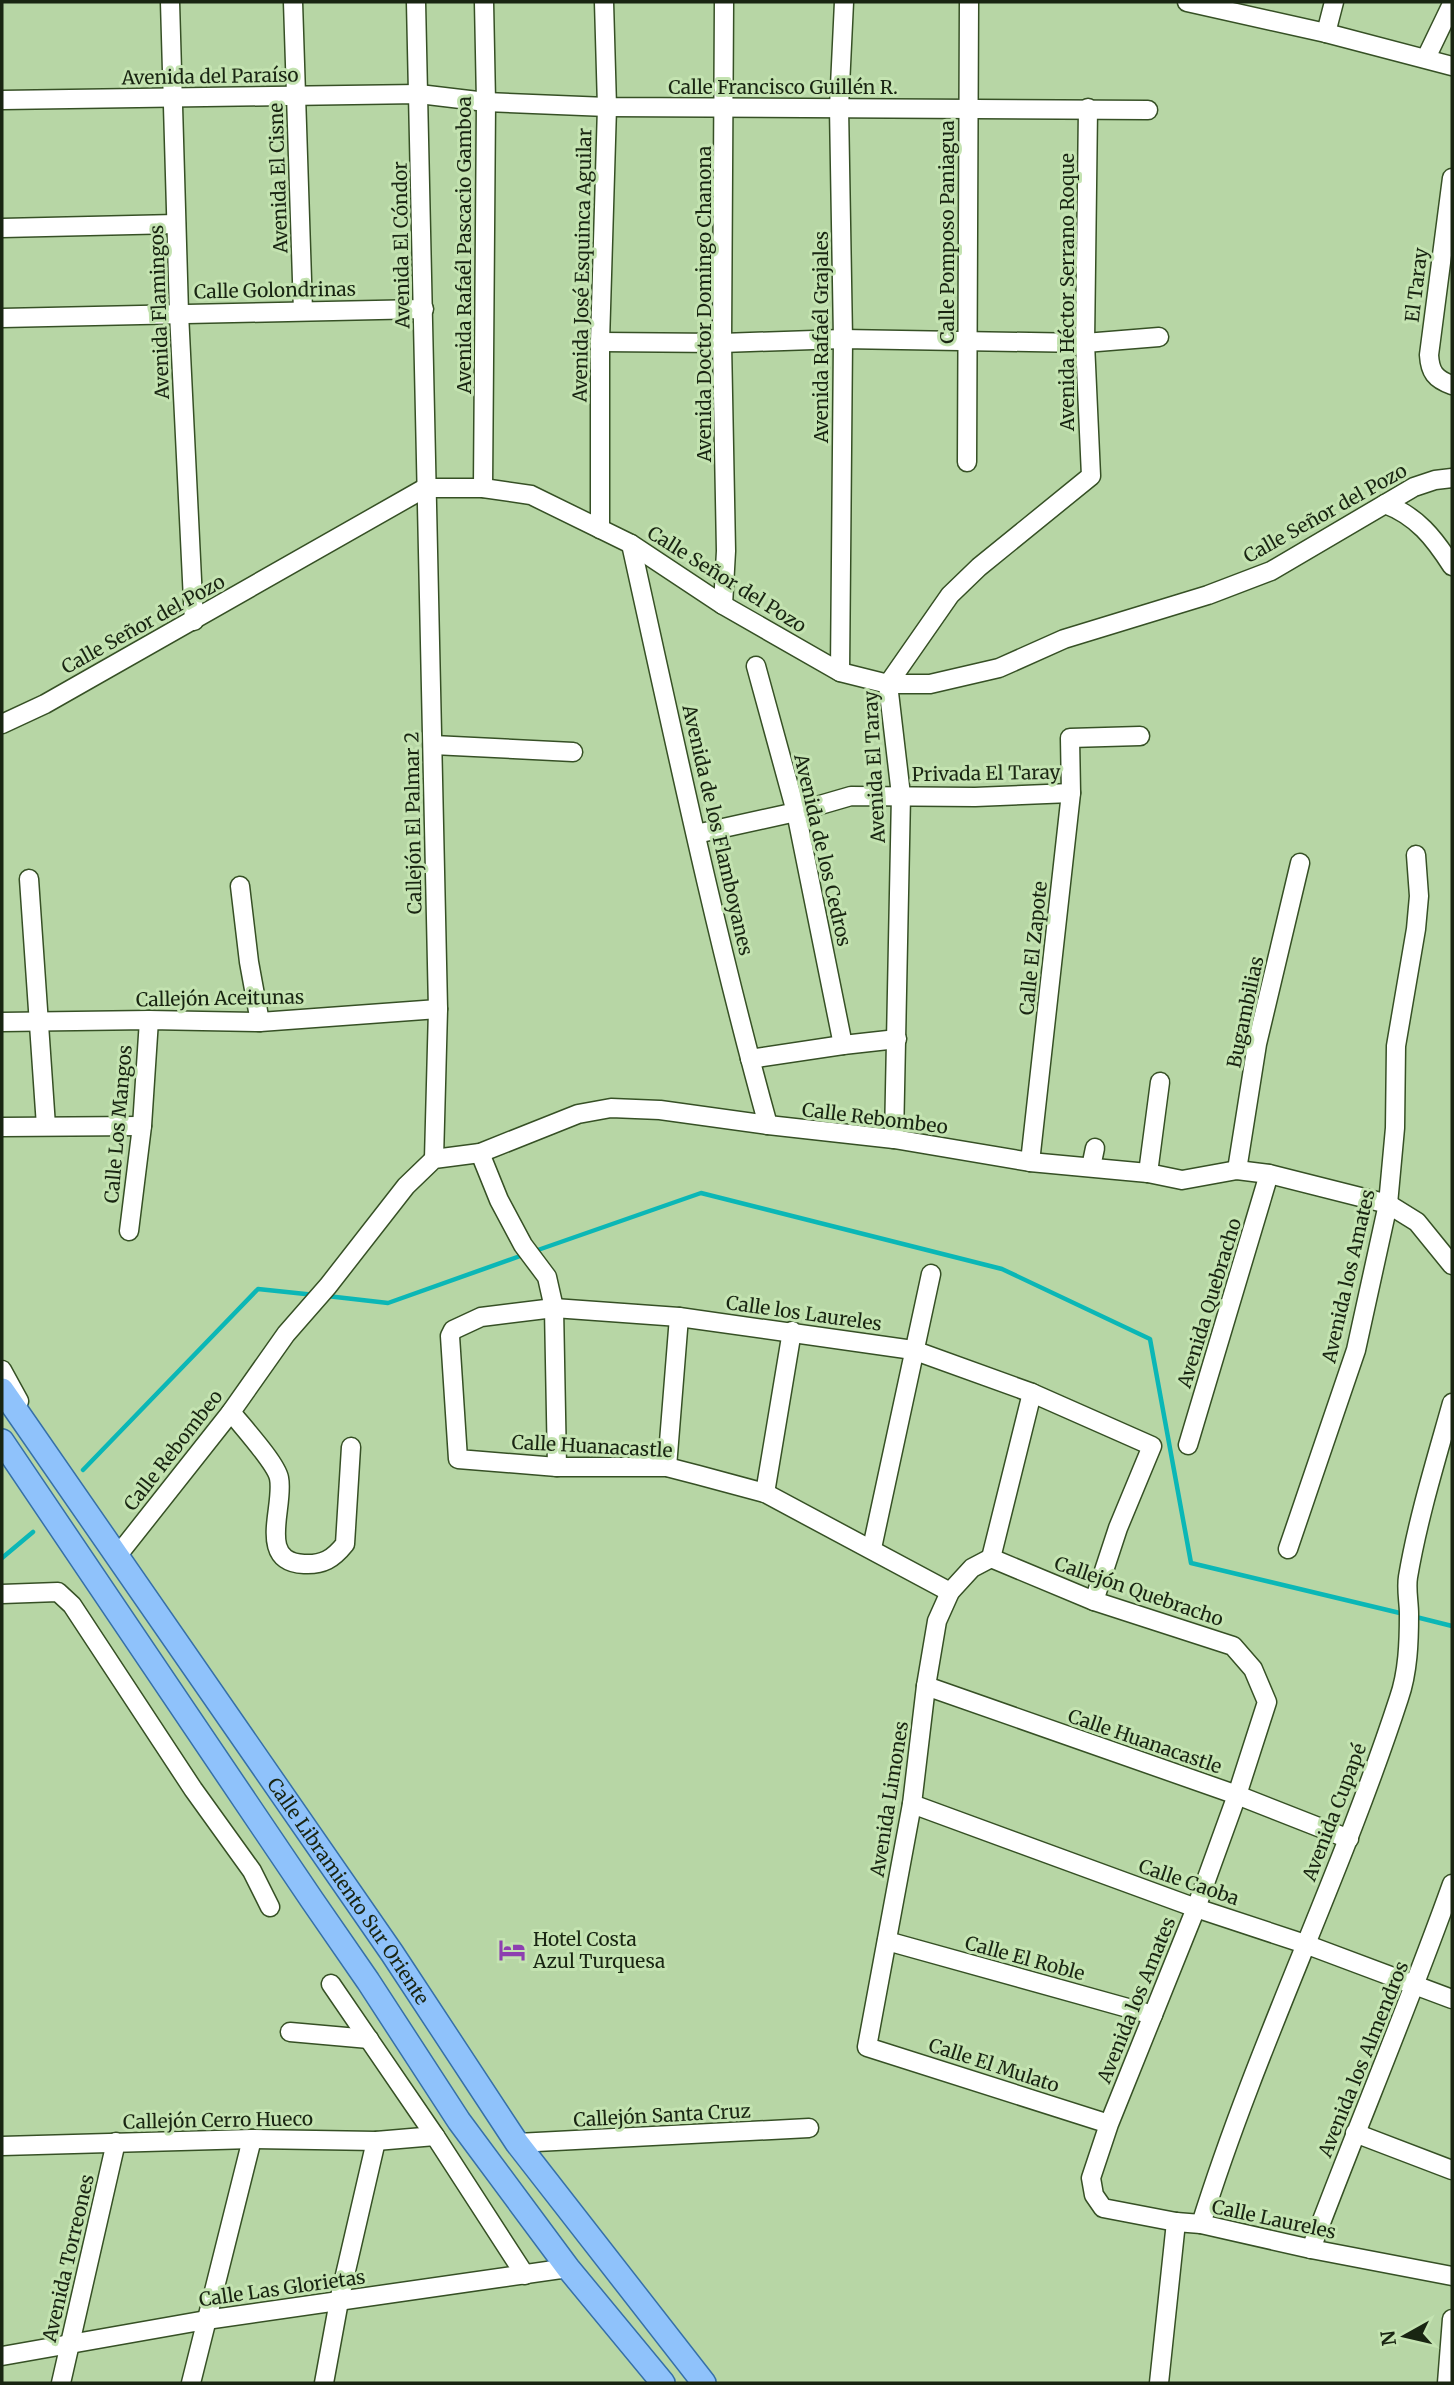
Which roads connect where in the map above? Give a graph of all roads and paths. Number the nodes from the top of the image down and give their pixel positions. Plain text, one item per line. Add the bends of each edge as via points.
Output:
1 (170, 2) edge
2 (293, 2) edge
3 (416, 2) edge
4 (484, 2) edge
5 (604, 2) edge
6 (724, 2) edge
7 (844, 2) edge
8 (969, 2) edge
9 (1187, 2) edge
10 (1335, 2) edge
11 (1452, 4) edge
12 (1326, 33) junction
13 (1426, 58) junction
14 (1452, 66) edge
15 (419, 94) junction
16 (297, 96) junction
17 (174, 98) junction
18 (2, 100) edge
19 (486, 102) junction
20 (607, 107) junction
21 (839, 107) junction
22 (968, 107) junction
23 (725, 108) junction
24 (1088, 108) junction
25 (1148, 110) dead end
26 (1452, 178) edge
27 (176, 224) junction
28 (2, 228) edge
29 (424, 309) junction
30 (303, 311) junction
31 (179, 313) junction
32 (2, 318) edge
33 (1159, 337) dead end
34 (843, 339) junction
35 (600, 342) junction
36 (722, 343) junction
37 (968, 343) junction
38 (1085, 343) junction
39 (1452, 385) edge
40 (967, 461) dead end
41 (1091, 476) joint
42 (1452, 478) edge
43 (425, 488) junction
44 (484, 488) junction
45 (1385, 504) junction
46 (600, 530) junction
47 (631, 544) junction
48 (1452, 566) edge
49 (723, 605) junction
50 (194, 621) junction
51 (756, 666) dead end
52 (840, 671) junction
53 (888, 684) junction
54 (2, 724) edge
55 (1140, 736) dead end
56 (433, 745) junction
57 (573, 752) dead end
58 (1071, 793) junction
59 (901, 796) junction
60 (796, 812) junction
61 (696, 834) junction
62 (1416, 855) dead end
63 (1300, 863) dead end
64 (29, 879) dead end
65 (240, 886) dead end
66 (438, 1009) junction
67 (149, 1020) junction
68 (37, 1021) junction
69 (2, 1022) edge
70 (260, 1022) junction
71 (897, 1039) junction
72 (843, 1045) junction
73 (750, 1059) junction
74 (1160, 1082) dead end
75 (768, 1125) junction
76 (47, 1126) junction
77 (142, 1126) junction
78 (2, 1127) edge
79 (894, 1139) junction
80 (1096, 1148) dead end
81 (480, 1153) junction
82 (434, 1159) junction
83 (1030, 1162) junction
84 (1091, 1167) junction
85 (1237, 1170) junction
86 (1148, 1173) junction
87 (1269, 1174) junction
88 (1388, 1203) junction
89 (129, 1231) dead end
90 (1452, 1265) edge
91 (931, 1273) dead end
92 (554, 1308) junction
93 (679, 1317) junction
94 (792, 1331) junction
95 (913, 1350) junction
96 (2, 1370) edge
97 (2, 1390) edge
98 (1032, 1393) junction
99 (1452, 1403) edge
100 (231, 1412) junction
101 (26, 1424) junction
102 (2, 1441) edge
103 (1188, 1445) dead end
104 (351, 1447) dead end
105 (457, 1459) joint
106 (557, 1467) junction
107 (667, 1467) junction
108 (765, 1493) junction
109 (872, 1548) junction
110 (1288, 1549) dead end
111 (118, 1555) junction
112 (991, 1558) junction
113 (950, 1591) junction
114 (2, 1594) edge
115 (1094, 1601) junction
116 (926, 1686) junction
117 (1267, 1702) joint
118 (1237, 1795) junction
119 (912, 1804) junction
120 (1349, 1839) junction
121 (1452, 1884) edge
122 (270, 1907) dead end
123 (1196, 1908) junction
124 (887, 1941) junction
125 (1305, 1944) junction
126 (331, 1984) dead end
127 (1416, 1985) junction
128 (1452, 1999) edge
129 (1153, 2015) junction
130 (290, 2032) dead end
131 (369, 2039) junction
132 (867, 2047) joint
133 (1109, 2124) junction
134 (809, 2128) dead end
135 (1354, 2133) junction
136 (435, 2136) junction
137 (252, 2139) junction
138 (376, 2141) junction
139 (116, 2142) junction
140 (517, 2143) junction
141 (2, 2146) edge
142 (1452, 2170) edge
143 (1094, 2195) joint
144 (1176, 2222) junction
145 (1201, 2224) junction
146 (1311, 2249) junction
147 (568, 2268) junction
148 (525, 2275) junction
149 (1452, 2276) edge
150 (340, 2301) junction
151 (1452, 2319) edge
152 (206, 2320) junction
153 (69, 2345) junction
154 (2, 2356) edge
155 (61, 2383) edge
156 (191, 2383) edge
157 (324, 2383) edge
158 (663, 2383) edge
159 (704, 2383) edge
160 (1159, 2383) edge
161 (1447, 2383) edge

1 - 17 street, Avenida Flamingos
2 - 16 street, Avenida El Cisne
3 - 15 street, Avenida El Cóndor
4 - 19 street, Avenida Rafaél Pascacio Gamboa
5 - 20 street, Avenida José Esquinca Aguilar
6 - 23 street, Avenida Doctor Domingo Chanona
7 - 21 street, Avenida Rafaél Grajales
8 - 22 street, Calle Pomposo Paniagua
9 - 12 street
10 - 12 street
11 - 13 street
12 - 13 street
13 - 14 street
15 - 16 street, Avenida del Paraíso
15 - 19 street, Calle Francisco Guillén R.
15 - 29 street, Avenida El Cóndor
16 - 17 street, Avenida del Paraíso
16 - 30 street, Avenida El Cisne
17 - 18 street, Avenida del Paraíso
17 - 27 street, Avenida Flamingos
19 - 20 street, Calle Francisco Guillén R.
19 - 44 street, Avenida Rafaél Pascacio Gamboa
20 - 23 street, Calle Francisco Guillén R.
20 - 35 street, Avenida José Esquinca Aguilar
21 - 22 street, Calle Francisco Guillén R.
21 - 23 street, Calle Francisco Guillén R.
21 - 34 street, Avenida Rafaél Grajales
22 - 24 street, Calle Francisco Guillén R.
22 - 37 street, Calle Pomposo Paniagua
23 - 36 street, Avenida Doctor Domingo Chanona
24 - 25 street, Calle Francisco Guillén R.
24 - 38 street, Avenida Héctor Serrano Roque
26 - 39 street, El Taray via 1429,355 1430,370
27 - 28 street
27 - 31 street, Avenida Flamingos
29 - 30 street, Calle Golondrinas
29 - 43 street, Avenida El Cóndor
30 - 31 street, Calle Golondrinas
31 - 32 street, Calle Golondrinas
31 - 50 street, Avenida Flamingos
33 - 38 street
34 - 36 street
34 - 37 street
34 - 52 street, Avenida Rafaél Grajales
35 - 36 street
35 - 46 street, Avenida José Esquinca Aguilar
36 - 49 street, Avenida Doctor Domingo Chanona
37 - 38 street
37 - 40 street, Calle Pomposo Paniagua
38 - 41 street, Avenida Héctor Serrano Roque
41 - 53 street, Avenida El Taray via 950,595
42 - 45 street, Calle Señor del Pozo via 1414,487
43 - 44 street, Calle Señor del Pozo
43 - 50 street, Calle Señor del Pozo
43 - 56 street, Callejón El Palmar 2
44 - 46 street, Calle Señor del Pozo via 531,495
45 - 48 street via 1416,520
45 - 53 street, Calle Señor del Pozo via 1271,571 1208,595 1063,639 999,668 930,684
46 - 47 street, Calle Señor del Pozo
47 - 49 street, Calle Señor del Pozo
47 - 61 street, Avenida de los Flamboyanes
49 - 52 street, Calle Señor del Pozo
50 - 54 street, Calle Señor del Pozo
51 - 60 street, Avenida de los Cedros
52 - 53 street, Calle Señor del Pozo
53 - 59 street, Avenida El Taray
55 - 58 street, Calle El Zapote via 1070,738
56 - 57 street
56 - 66 street, Callejón El Palmar 2
58 - 59 street, Privada El Taray
58 - 83 street, Calle El Zapote
59 - 60 street, Privada El Taray via 851,796
59 - 71 street, Avenida El Taray
60 - 61 street, Privada El Taray
60 - 72 street, Avenida de los Cedros
61 - 73 street, Avenida de los Flamboyanes
62 - 88 street, Avenida los Amates via 1419,896 1396,1046
63 - 85 street, Bugambilias via 1257,1044
64 - 68 street
65 - 70 street
66 - 70 street, Callejón Aceitunas
66 - 82 street, Callejón El Palmar 2
67 - 68 street, Callejón Aceitunas
67 - 70 street, Callejón Aceitunas
67 - 77 street, Calle Los Mangos
68 - 69 street, Callejón Aceitunas
68 - 76 street
71 - 72 street
71 - 79 street, Avenida El Taray
72 - 73 street
73 - 75 street, Avenida de los Flamboyanes
74 - 86 street
75 - 79 street, Calle Rebombeo
75 - 81 street, Calle Rebombeo via 611,1108 578,1114
76 - 77 street
76 - 78 street
77 - 89 street, Calle Los Mangos
79 - 83 street, Calle Rebombeo
80 - 84 street
81 - 82 street, Calle Rebombeo
81 - 92 street via 523,1245 547,1277
82 - 100 street, Calle Rebombeo via 406,1186
83 - 84 street, Calle Rebombeo
84 - 86 street, Calle Rebombeo
85 - 86 street, Calle Rebombeo via 1182,1180
85 - 87 street, Calle Rebombeo
87 - 88 street, Calle Rebombeo
87 - 103 street, Avenida Quebracho
88 - 90 street, Calle Rebombeo via 1417,1222
88 - 110 street, Avenida los Amates via 1356,1350
91 - 95 street
92 - 93 street, Calle los Laureles
92 - 105 street, Calle los Laureles via 481,1317 453,1330
92 - 106 street
93 - 94 street, Calle los Laureles
93 - 107 street
94 - 95 street, Calle los Laureles
94 - 108 street
95 - 98 street, Calle los Laureles
95 - 109 street
96 - 101 street
97 - 101 main road, Calle Libramiento Sur Oriente
98 - 112 street
98 - 115 street, Calle los Laureles via 1152,1446
99 - 120 street, Avenida Cupapé via 1407,1580 1407,1660 1400,1695
100 - 104 street via 279,1477 275,1536 279,1553 289,1561 329,1561 345,1545
100 - 111 street, Calle Rebombeo
101 - 111 main road, Calle Libramiento Sur Oriente
102 - 147 main road, Calle Libramiento Sur Oriente via 459,2121
105 - 106 street, Calle Huanacastle
106 - 107 street, Calle Huanacastle
107 - 108 street, Calle Huanacastle
108 - 109 street, Calle Huanacastle
109 - 113 street, Calle Huanacastle
111 - 140 main road, Calle Libramiento Sur Oriente
112 - 113 street, Avenida Limones via 972,1568
112 - 115 street, Callejón Quebracho
113 - 116 street, Avenida Limones via 937,1621
114 - 122 street via 58,1592 72,1605 252,1871
115 - 117 street, Callejón Quebracho via 1233,1646 1253,1669
116 - 118 street, Calle Huanacastle
116 - 119 street, Avenida Limones
117 - 118 street, Avenida los Amates
118 - 120 street, Calle Huanacastle
118 - 123 street, Avenida los Amates
119 - 123 street, Calle Caoba
119 - 124 street, Avenida Limones
120 - 125 street, Avenida Cupapé
121 - 127 street, Avenida los Almendros
123 - 125 street, Calle Caoba
123 - 129 street, Avenida los Amates
124 - 129 street, Calle El Roble
124 - 132 street, Avenida Limones
125 - 127 street, Calle Caoba
125 - 145 street, Avenida Cupapé
126 - 131 street
127 - 128 street, Calle Caoba
127 - 135 street, Avenida los Almendros
129 - 133 street, Avenida los Amates
130 - 131 street
131 - 136 street
132 - 133 street, Calle El Mulato
133 - 143 street, Avenida los Amates via 1091,2178
134 - 140 street, Callejón Santa Cruz
135 - 142 street
135 - 146 street, Avenida los Almendros
136 - 138 street, Callejón Cerro Hueco
136 - 148 street
137 - 138 street, Callejón Cerro Hueco
137 - 139 street, Callejón Cerro Hueco
137 - 152 street
138 - 150 street
139 - 141 street, Callejón Cerro Hueco
139 - 153 street, Avenida Torreones
140 - 159 main road, Calle Libramiento Sur Oriente
143 - 144 street, Calle Laureles via 1103,2208
144 - 145 street, Calle Laureles
144 - 160 street
145 - 146 street, Calle Laureles
146 - 149 street, Calle Laureles
147 - 148 street, Calle Las Glorietas
147 - 158 main road, Calle Libramiento Sur Oriente
148 - 150 street, Calle Las Glorietas
150 - 152 street, Calle Las Glorietas
150 - 157 street
151 - 161 street
152 - 153 street, Calle Las Glorietas
152 - 156 street
153 - 154 street, Calle Las Glorietas
153 - 155 street, Avenida Torreones

